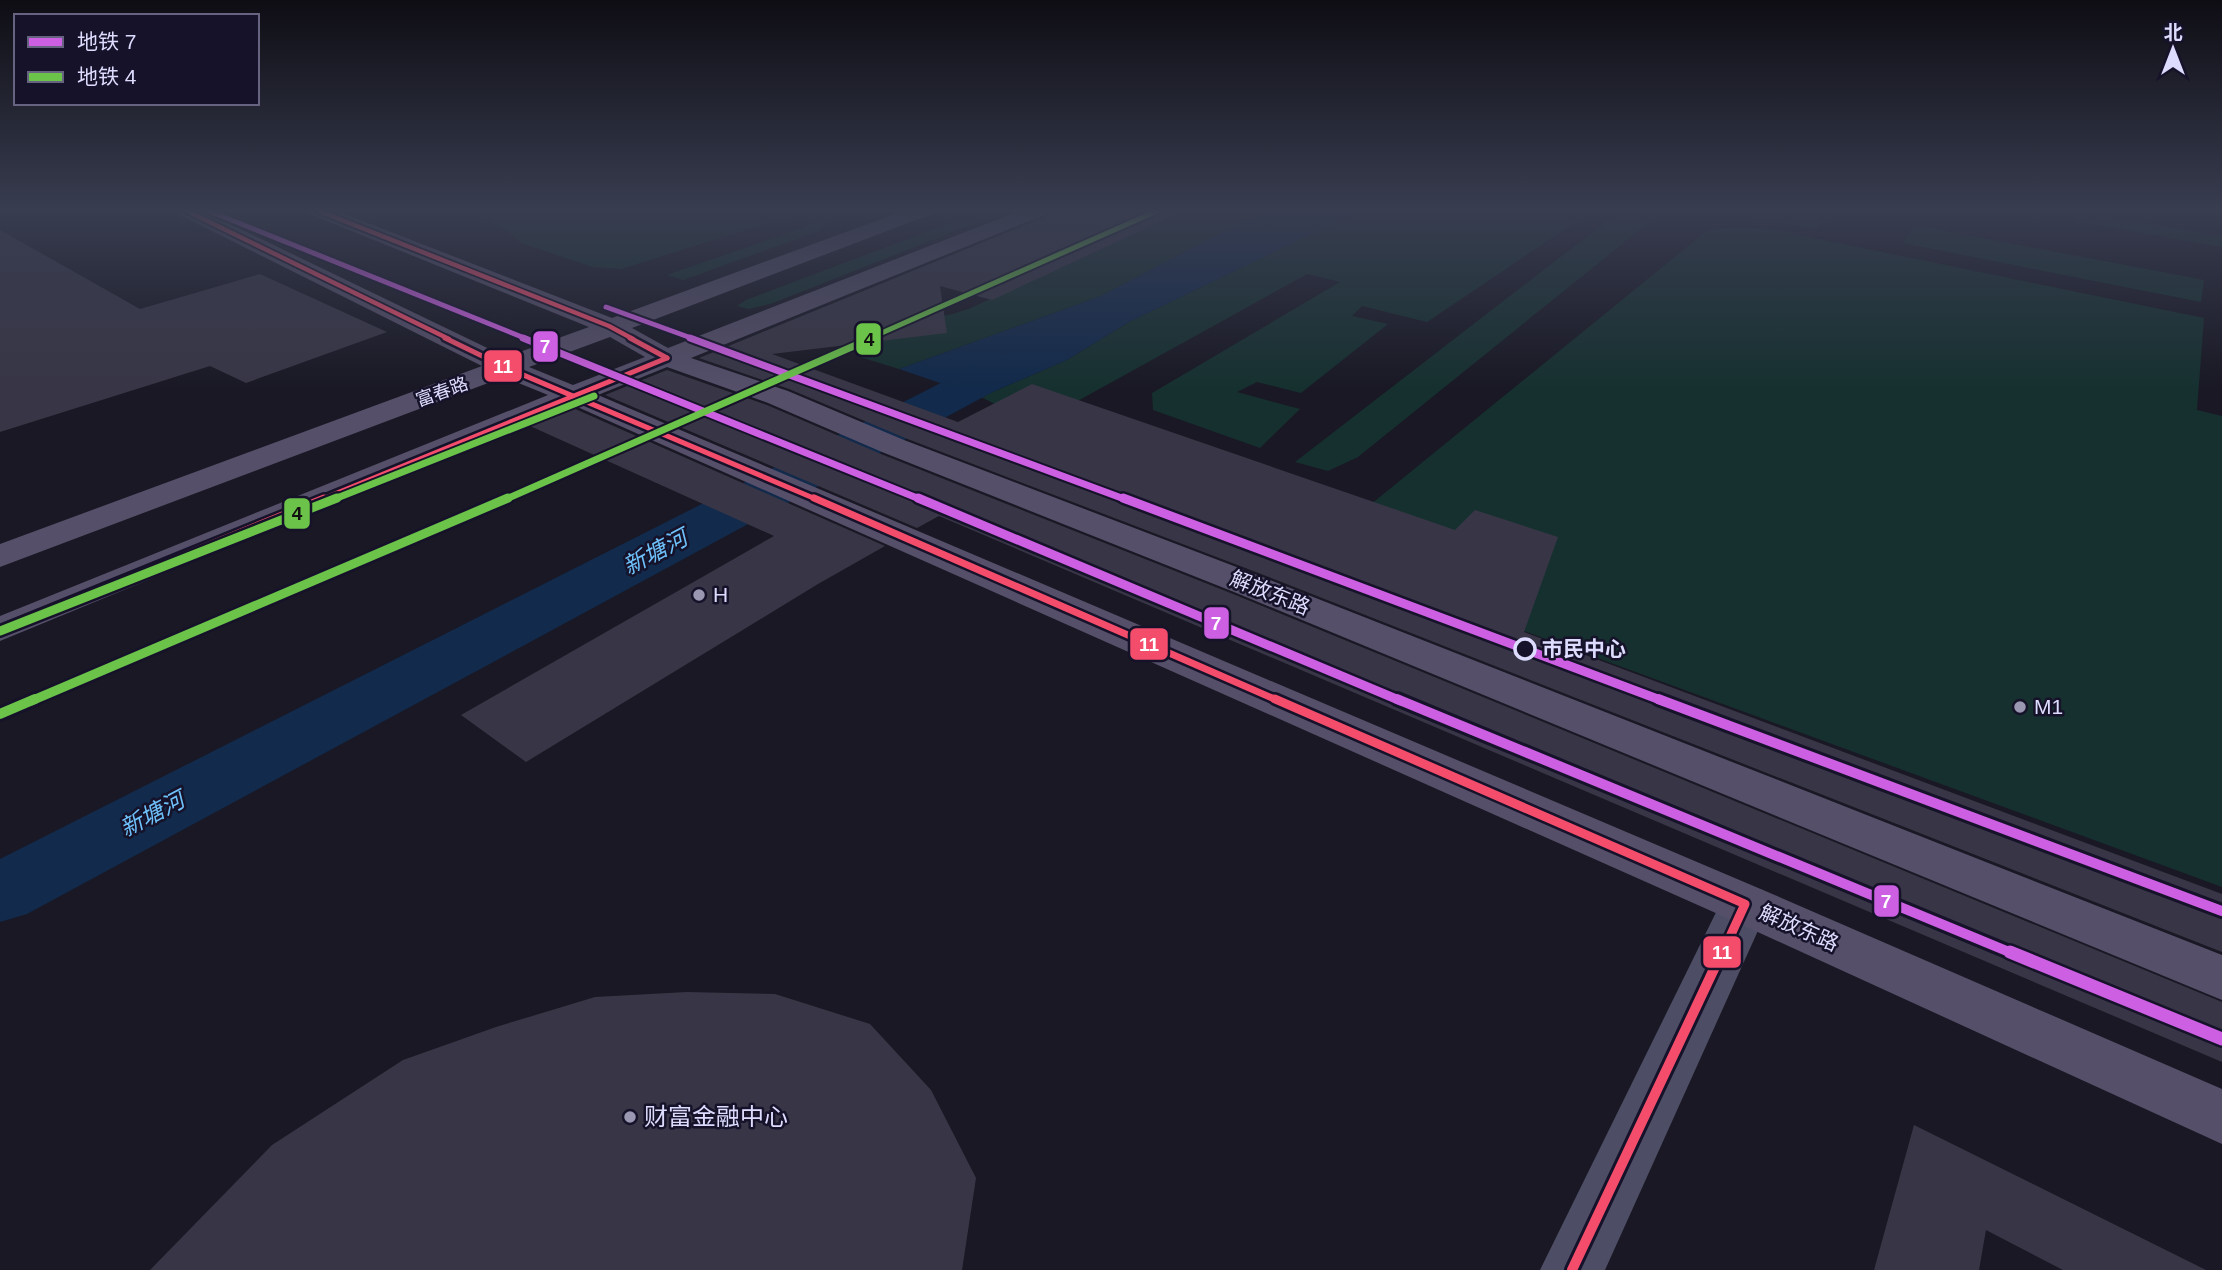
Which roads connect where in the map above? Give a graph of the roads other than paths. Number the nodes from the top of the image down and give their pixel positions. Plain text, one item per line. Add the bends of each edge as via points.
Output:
1 (308, 270) edge
2 (468, 270) edge
3 (761, 270) edge
4 (888, 270) edge
5 (609, 326) junction
6 (667, 358) junction
7 (507, 368) junction
8 (573, 395) junction
9 (0, 556) edge
10 (0, 630) edge
11 (1745, 904) junction
12 (2222, 978) edge
13 (2222, 1117) edge
14 (1572, 1270) edge

1 - 7 main road, 解放东路
2 - 5 main road, 解放东路
3 - 5 main road, 富春路
4 - 6 main road
5 - 6 main road, 解放东路
5 - 7 main road, 富春路
6 - 8 main road
6 - 12 main road, 解放东路 via 778,397
7 - 8 main road, 解放东路
7 - 9 main road, 富春路
8 - 10 main road
8 - 11 main road, 解放东路
11 - 13 main road, 解放东路
11 - 14 street

